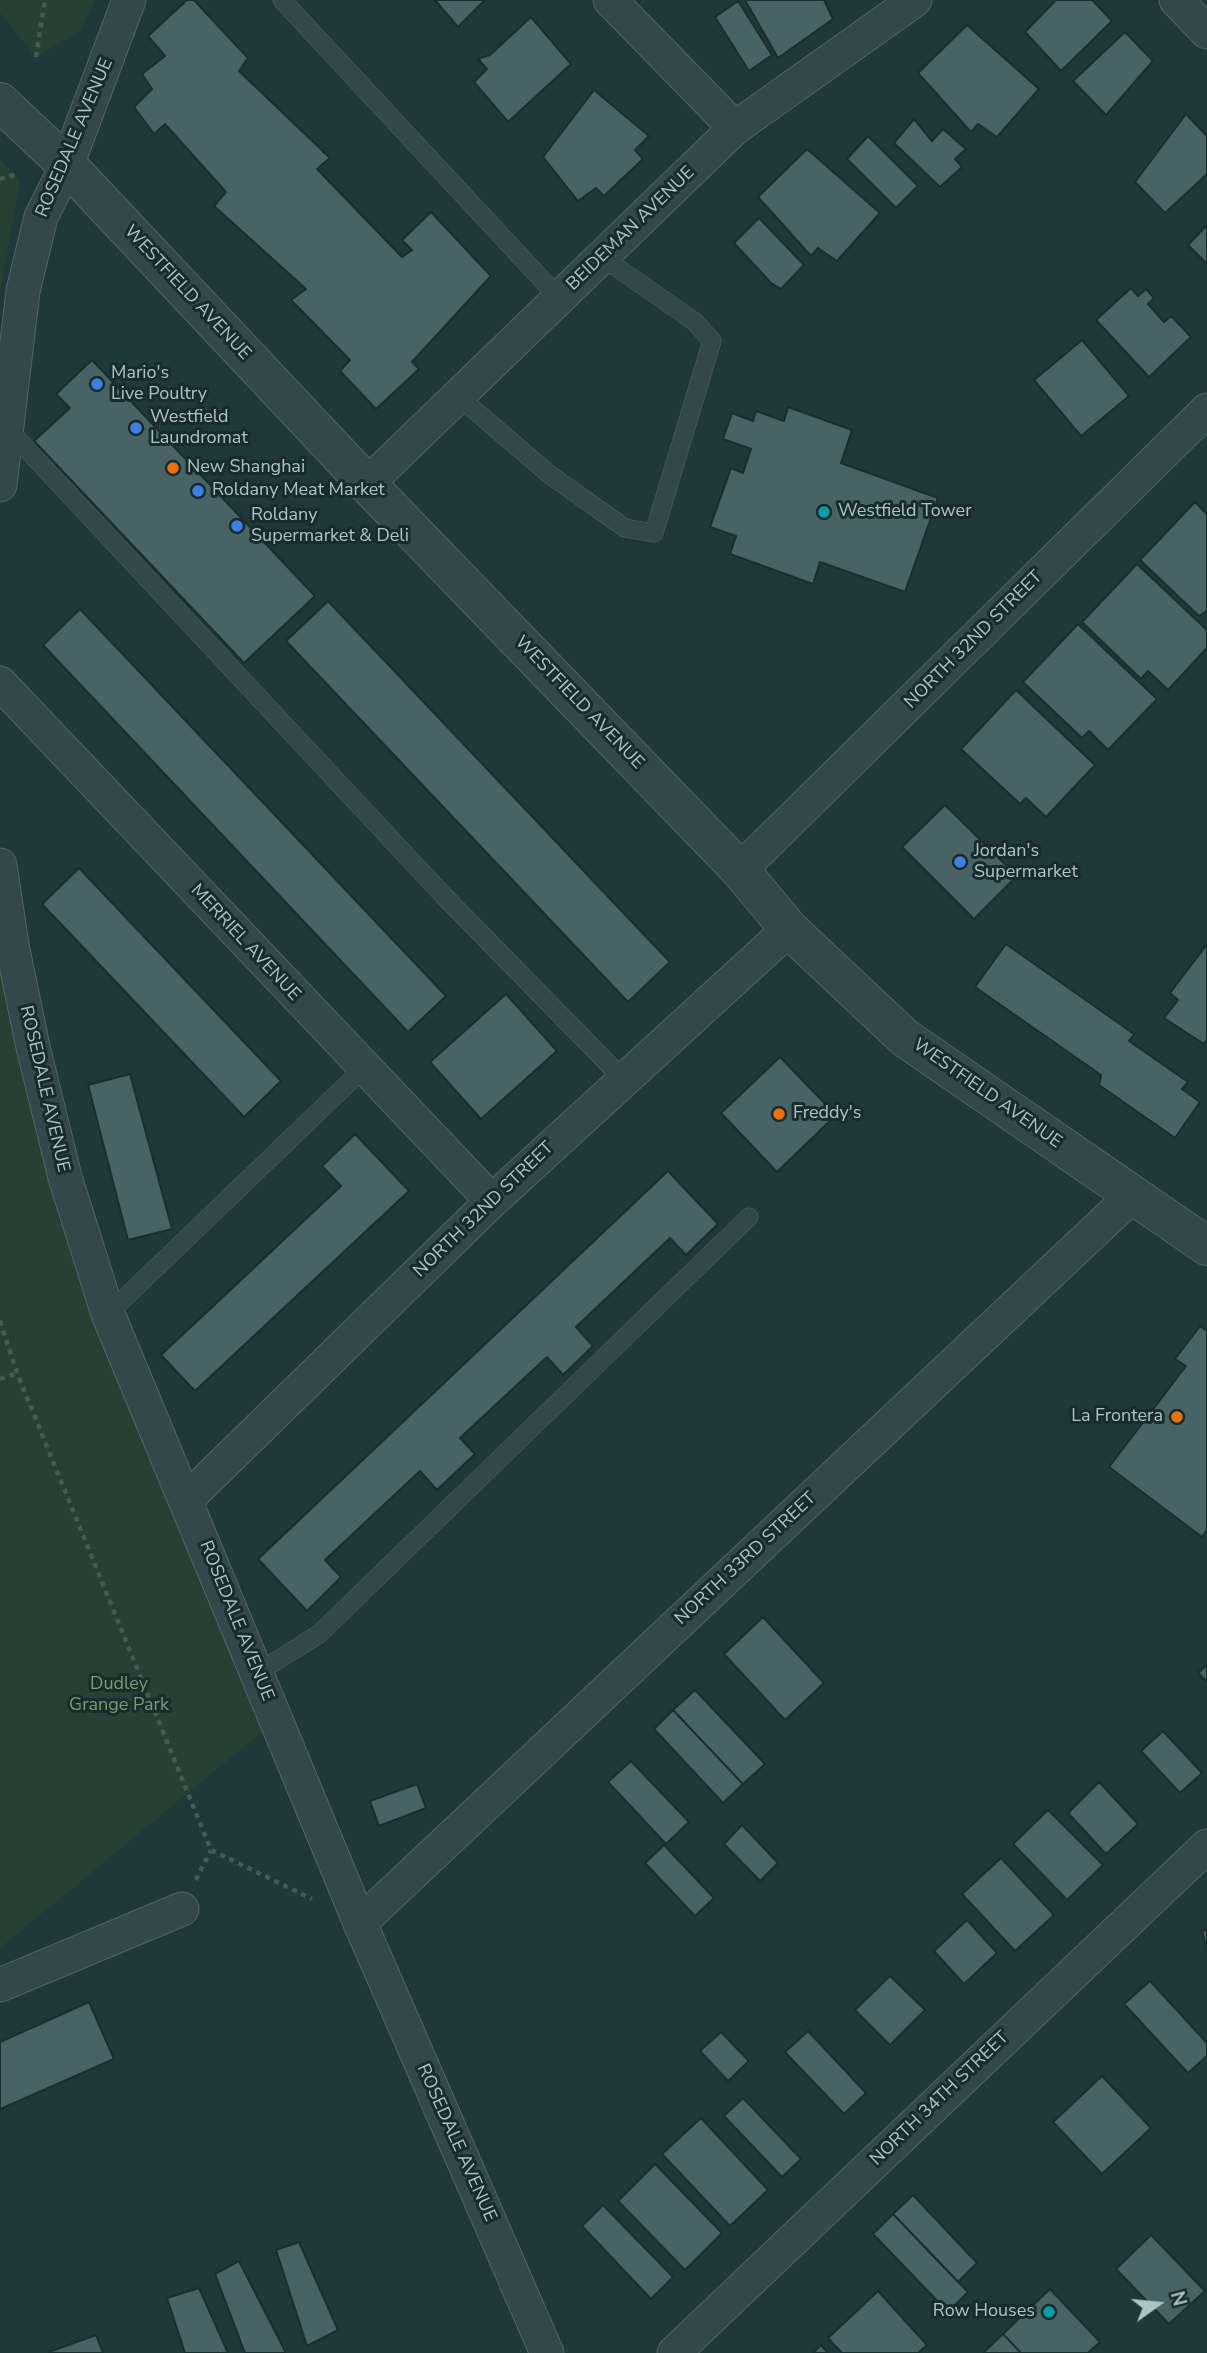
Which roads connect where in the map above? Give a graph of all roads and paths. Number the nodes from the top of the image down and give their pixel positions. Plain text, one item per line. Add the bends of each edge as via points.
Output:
1 (45, 0) edge
2 (130, 0) edge
3 (282, 0) edge
4 (610, 0) edge
5 (915, 0) edge
6 (1176, 0) edge
7 (1207, 32) edge
8 (36, 57) dead end
9 (0, 102) edge
10 (734, 128) junction
11 (67, 165) junction
12 (18, 174) dead end
13 (0, 179) edge
14 (602, 257) junction
15 (559, 299) junction
16 (458, 397) junction
17 (1207, 410) edge
18 (7, 428) junction
19 (367, 484) junction
20 (0, 485) edge
21 (0, 683) edge
22 (0, 865) edge
23 (740, 870) junction
24 (789, 929) junction
25 (364, 1068) junction
26 (624, 1080) junction
27 (1133, 1195) junction
28 (492, 1201) junction
29 (749, 1217) dead end
30 (1207, 1246) edge
31 (108, 1314) junction
32 (0, 1321) edge
33 (17, 1373) junction
34 (0, 1379) edge
35 (187, 1500) junction
36 (257, 1673) junction
37 (1207, 1846) edge
38 (182, 1909) dead end
39 (360, 1923) junction
40 (0, 1985) edge
41 (547, 2353) edge
42 (674, 2353) edge

1 - 8 path
2 - 11 street, ROSEDALE AVENUE
3 - 15 lane
4 - 10 street
5 - 10 street, BEIDEMAN AVENUE
6 - 7 street
9 - 11 street, WESTFIELD AVENUE
10 - 14 street, BEIDEMAN AVENUE
11 - 18 street, ROSEDALE AVENUE via 41,217 23,291
11 - 19 street, WESTFIELD AVENUE
12 - 13 path
14 - 15 street, BEIDEMAN AVENUE
14 - 16 lane via 695,322 712,341 654,533 625,528 550,475
15 - 16 street, BEIDEMAN AVENUE
16 - 19 street, BEIDEMAN AVENUE
17 - 23 street, NORTH 32ND STREET
18 - 20 street, ROSEDALE AVENUE
18 - 26 lane via 444,896
19 - 23 street, WESTFIELD AVENUE
21 - 25 street, MERRIEL AVENUE
22 - 31 street, ROSEDALE AVENUE via 33,1047 65,1177
23 - 24 street, WESTFIELD AVENUE
24 - 26 street, NORTH 32ND STREET
24 - 27 street, WESTFIELD AVENUE via 905,1038
25 - 28 street, MERRIEL AVENUE
25 - 31 lane
26 - 28 street, NORTH 32ND STREET
27 - 30 street, WESTFIELD AVENUE
27 - 39 street, NORTH 33RD STREET
28 - 35 street, NORTH 32ND STREET
29 - 36 lane via 319,1634
31 - 35 street, ROSEDALE AVENUE
32 - 33 path
33 - 34 path
33 - 39 path via 211,1850
35 - 36 street, ROSEDALE AVENUE
36 - 39 street, ROSEDALE AVENUE
37 - 42 street, NORTH 34TH STREET
38 - 40 street
39 - 41 street, ROSEDALE AVENUE

